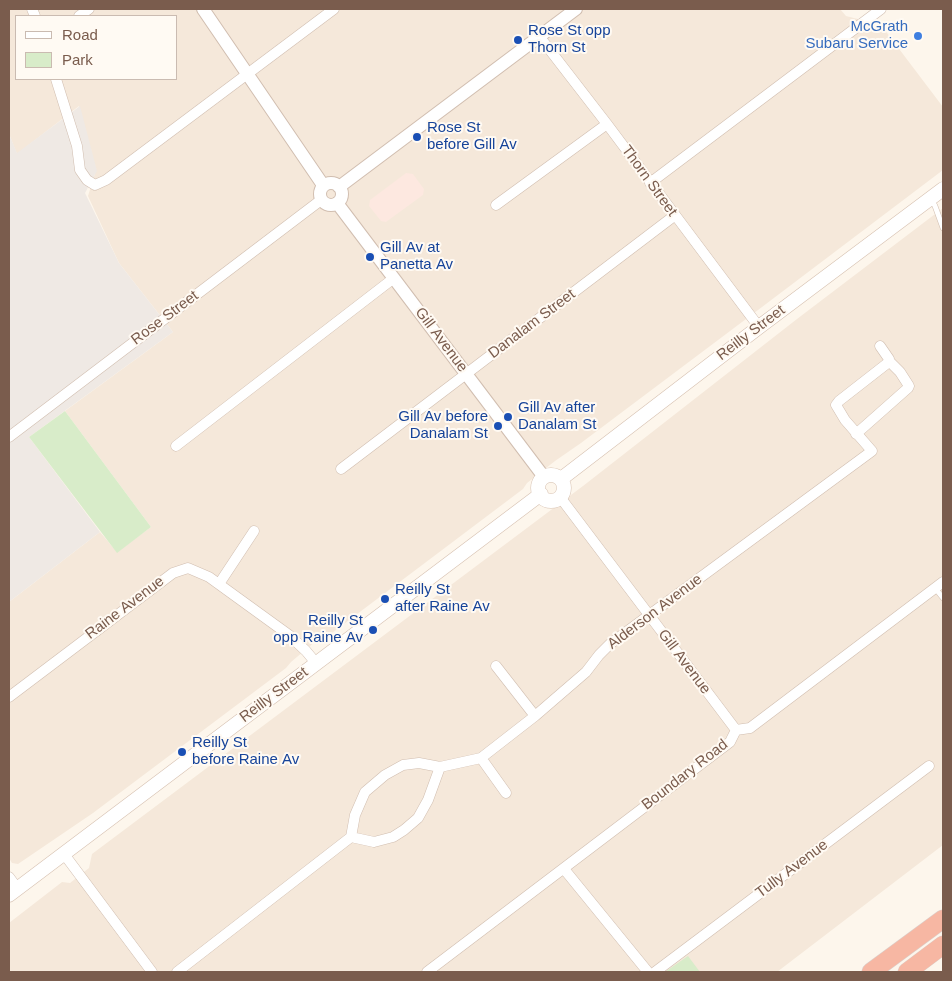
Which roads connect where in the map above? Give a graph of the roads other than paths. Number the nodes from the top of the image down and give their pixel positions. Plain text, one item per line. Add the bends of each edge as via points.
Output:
1 (203, 9) edge
2 (334, 9) edge
3 (576, 9) edge
4 (880, 9) edge
5 (539, 36) junction
6 (247, 74) junction
7 (56, 80) edge
8 (607, 124) junction
9 (650, 183) junction
10 (323, 185) junction
11 (339, 187) junction
12 (943, 189) edge
13 (931, 199) junction
14 (321, 200) junction
15 (337, 203) junction
16 (496, 205) dead end
17 (674, 216) junction
18 (943, 228) edge
19 (394, 278) junction
20 (758, 327) junction
21 (880, 346) dead end
22 (889, 361) junction
23 (466, 374) junction
24 (856, 434) junction
25 (9, 437) edge
26 (176, 446) dead end
27 (341, 469) dead end
28 (544, 477) junction
29 (561, 479) junction
30 (541, 494) junction
31 (560, 497) junction
32 (254, 531) dead end
33 (218, 584) junction
34 (939, 585) edge
35 (943, 598) edge
36 (649, 615) junction
37 (316, 663) junction
38 (496, 666) dead end
39 (9, 697) edge
40 (535, 716) junction
41 (736, 730) junction
42 (480, 758) junction
43 (929, 766) dead end
44 (440, 767) junction
45 (506, 792) dead end
46 (351, 837) junction
47 (64, 854) junction
48 (564, 869) junction
49 (9, 877) edge
50 (13, 892) edge
51 (943, 919) edge
52 (943, 945) edge
53 (152, 972) edge
54 (177, 972) edge
55 (427, 972) edge
56 (648, 972) edge
57 (655, 972) edge
58 (871, 972) edge
59 (907, 972) edge

1 - 6 street
2 - 6 street
3 - 5 street
4 - 9 street
5 - 8 street, Thorn Street
5 - 11 street
6 - 7 street via 95,185 80,170 77,146
6 - 10 street
8 - 9 street, Thorn Street
8 - 16 street
9 - 17 street, Thorn Street
10 - 11 street via 334,183
10 - 14 street
11 - 15 street via 341,197
12 - 13 main road, Reilly Street
13 - 18 lane
13 - 20 main road, Reilly Street
14 - 15 street via 330,205
14 - 25 street, Rose Street
15 - 19 street, Gill Avenue
17 - 20 street, Thorn Street
17 - 23 street, Danalam Street
19 - 23 street, Gill Avenue
19 - 26 street
20 - 29 main road, Reilly Street
21 - 22 street
22 - 24 street via 909,386
22 - 24 street via 836,405
23 - 27 street, Danalam Street
23 - 28 street, Gill Avenue
24 - 36 street, Alderson Avenue via 872,451
28 - 29 main road via 551,475
28 - 30 main road via 539,487
29 - 31 main road via 564,490
30 - 31 main road via 547,500
30 - 37 main road, Reilly Street
31 - 36 street, Gill Avenue
32 - 33 street
33 - 37 street, Raine Avenue via 289,635
33 - 39 street, Raine Avenue via 199,571 188,568 173,573
34 - 35 lane
34 - 41 street, Boundary Road via 750,728
36 - 40 street, Alderson Avenue via 610,644 586,672
36 - 41 street, Gill Avenue
37 - 47 main road, Reilly Street
38 - 40 street
40 - 42 street, Alderson Avenue
41 - 48 street, Boundary Road via 730,742
42 - 44 street, Alderson Avenue
42 - 45 street
43 - 57 street, Tully Avenue
44 - 46 street via 418,818 404,830 374,842
44 - 46 street, Alderson Avenue via 419,763 403,765 384,775 365,792 355,815
46 - 54 street
47 - 50 main road, Reilly Street
47 - 53 street
48 - 55 street, Boundary Road
48 - 56 street
49 - 50 street
51 - 58 highway
52 - 59 highway

